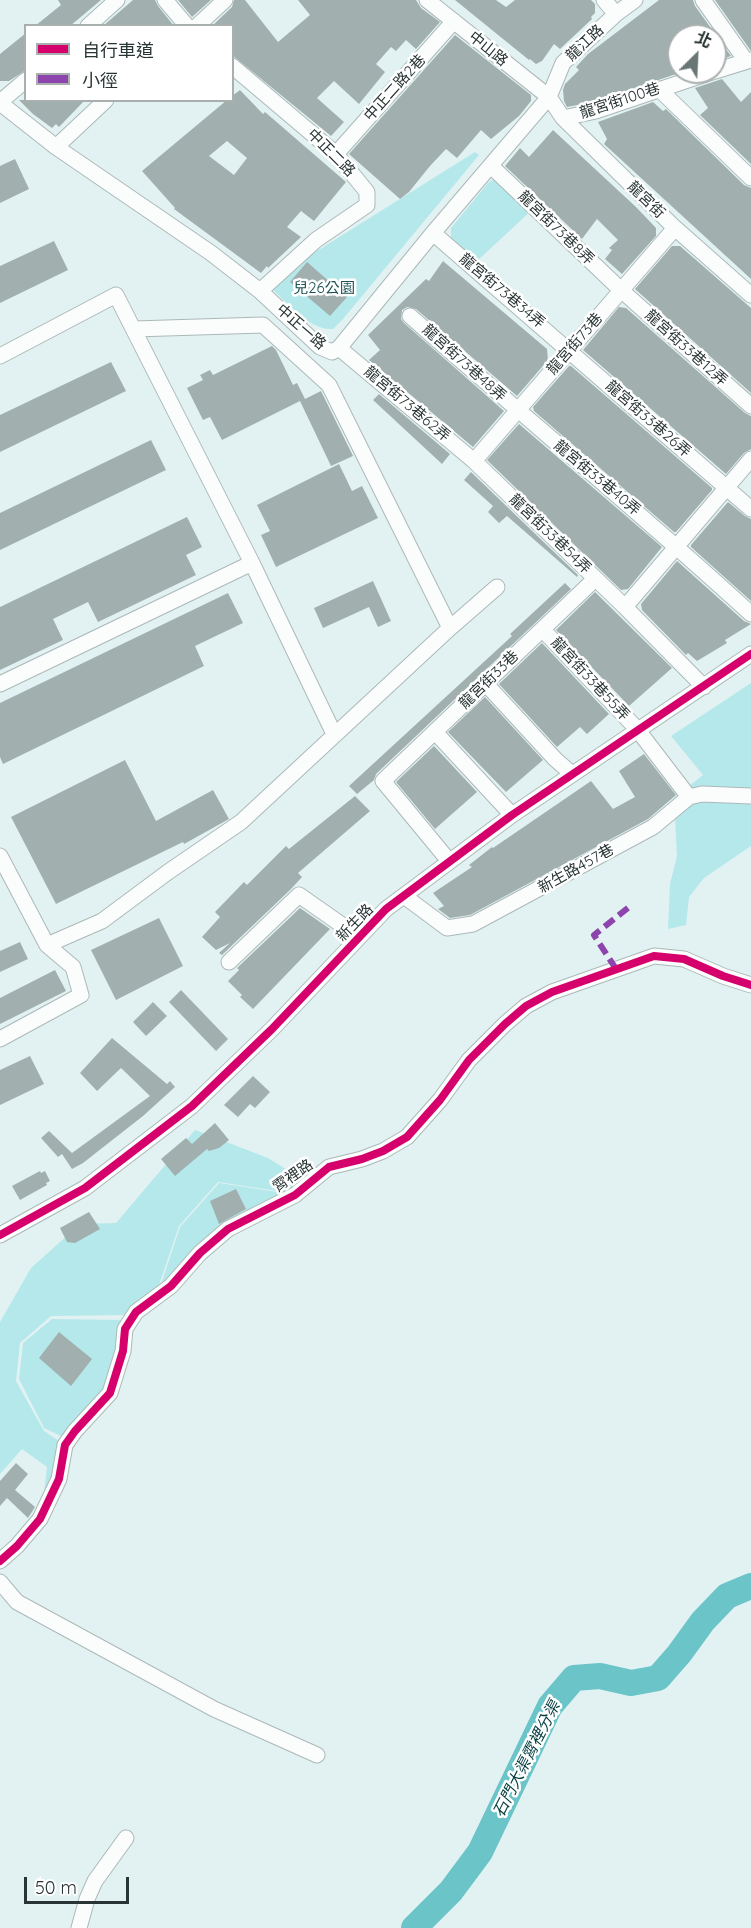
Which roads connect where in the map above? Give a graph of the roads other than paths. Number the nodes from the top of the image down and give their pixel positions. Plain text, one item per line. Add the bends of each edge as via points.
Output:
1 (117, 0) edge
2 (165, 0) edge
3 (225, 0) edge
4 (428, 0) edge
5 (604, 0) edge
6 (635, 0) edge
7 (703, 0) edge
8 (616, 14) junction
9 (454, 21) junction
10 (90, 24) edge
11 (185, 24) edge
12 (199, 24) edge
13 (749, 60) edge
14 (727, 67) edge
15 (234, 68) edge
16 (24, 82) edge
17 (672, 84) edge
18 (660, 88) junction
19 (549, 97) junction
20 (0, 102) edge
21 (104, 102) edge
22 (563, 118) junction
23 (56, 147) junction
24 (336, 154) junction
25 (491, 166) junction
26 (751, 178) edge
27 (675, 228) junction
28 (433, 233) junction
29 (621, 290) junction
30 (260, 291) junction
31 (751, 295) edge
32 (410, 316) dead end
33 (134, 329) junction
34 (339, 348) junction
35 (570, 350) junction
36 (0, 356) edge
37 (751, 406) edge
38 (517, 411) junction
39 (751, 459) edge
40 (474, 461) junction
41 (727, 487) junction
42 (751, 508) edge
43 (676, 545) junction
44 (252, 563) junction
45 (595, 579) junction
46 (497, 587) dead end
47 (625, 607) junction
48 (751, 614) edge
49 (450, 628) junction
50 (543, 630) junction
51 (751, 654) edge
52 (0, 684) edge
53 (486, 684) junction
54 (704, 687) junction
55 (637, 729) junction
56 (435, 732) junction
57 (334, 734) junction
58 (572, 774) junction
59 (751, 796) edge
60 (689, 797) junction
61 (512, 815) junction
62 (0, 856) edge
63 (449, 861) junction
64 (404, 896) junction
65 (359, 937) junction
66 (47, 945) junction
67 (229, 962) dead end
68 (751, 985) edge
69 (0, 1039) edge
70 (0, 1235) edge
71 (0, 1561) edge
72 (0, 1582) edge
73 (317, 1755) dead end
74 (126, 1838) dead end
75 (79, 1928) edge

1 - 10 street
2 - 11 street
3 - 12 street
4 - 9 street, 中山路
5 - 8 street
6 - 8 street, 龍江路
7 - 13 street
8 - 19 street, 龍江路 via 563,63
9 - 19 street, 中山路
9 - 24 street, 中正二路2巷
13 - 14 street, 龍宮街100巷
15 - 24 street, 中正二路
16 - 20 street
17 - 18 street, 龍宮街100巷
18 - 22 street, 龍宮街100巷 via 596,111
18 - 26 street
19 - 22 street, 龍宮街
19 - 25 street, 中正一路
20 - 23 street, 中正一路
21 - 23 street
22 - 27 street, 龍宮街
23 - 30 street, 中正一路
24 - 30 street, 中正二路 via 367,192 367,205 316,240
25 - 28 street, 中正一路
25 - 29 street, 龍宮街73巷8弄
27 - 29 street, 龍宮街73巷
27 - 31 street, 龍宮街
28 - 34 street, 中正一路
28 - 35 street, 龍宮街73巷34弄
29 - 35 street, 龍宮街73巷
29 - 37 street, 龍宮街33巷12弄
30 - 34 street, 中正一路 via 320,347 332,352
32 - 38 street, 龍宮街73巷48弄
33 - 36 street via 116,295
33 - 44 street
33 - 49 street via 264,325 329,385
34 - 40 street, 龍宮街73巷62弄
35 - 38 street, 龍宮街73巷
35 - 41 street, 龍宮街33巷26弄
38 - 40 street, 龍宮街73巷
38 - 43 street, 龍宮街33巷40弄
39 - 41 street
40 - 45 street, 龍宮街33巷54弄
41 - 42 street, 龍宮街33巷26弄
41 - 43 street
43 - 47 street
43 - 48 street, 龍宮街33巷40弄
44 - 52 street
44 - 57 street
45 - 47 street, 龍宮街33巷54弄
45 - 50 street, 龍宮街33巷
46 - 49 street
47 - 54 street, 龍宮街33巷54弄
49 - 57 street
50 - 53 street, 龍宮街33巷
50 - 55 street, 龍宮街33巷55弄
51 - 54 street, 新生路
53 - 56 street, 龍宮街33巷
53 - 58 street
54 - 55 street, 新生路
55 - 58 street, 新生路
55 - 60 street, 龍宮街33巷55弄
56 - 61 street
56 - 63 street, 龍宮街33巷 via 382,781
57 - 66 street via 242,822 102,921
58 - 61 street, 新生路
59 - 60 street
60 - 64 street, 新生路457巷 via 653,827 473,924 447,928
61 - 63 street, 新生路
62 - 66 street
63 - 64 street, 新生路
64 - 65 street, 新生路
65 - 67 street via 299,895
65 - 70 street, 新生路 via 192,1106 85,1188
66 - 69 street via 73,967 81,995
68 - 71 street, 霄裡路 via 684,959 654,956 552,992 526,1006 498,1031 469,1060 407,1137 362,1160 329,1167 295,1195 228,1229 171,1286 136,1312 125,1329 123,1351 110,1393 65,1445 59,1479 39,1519
72 - 73 street via 17,1602 48,1619 214,1709
74 - 75 street via 95,1881

